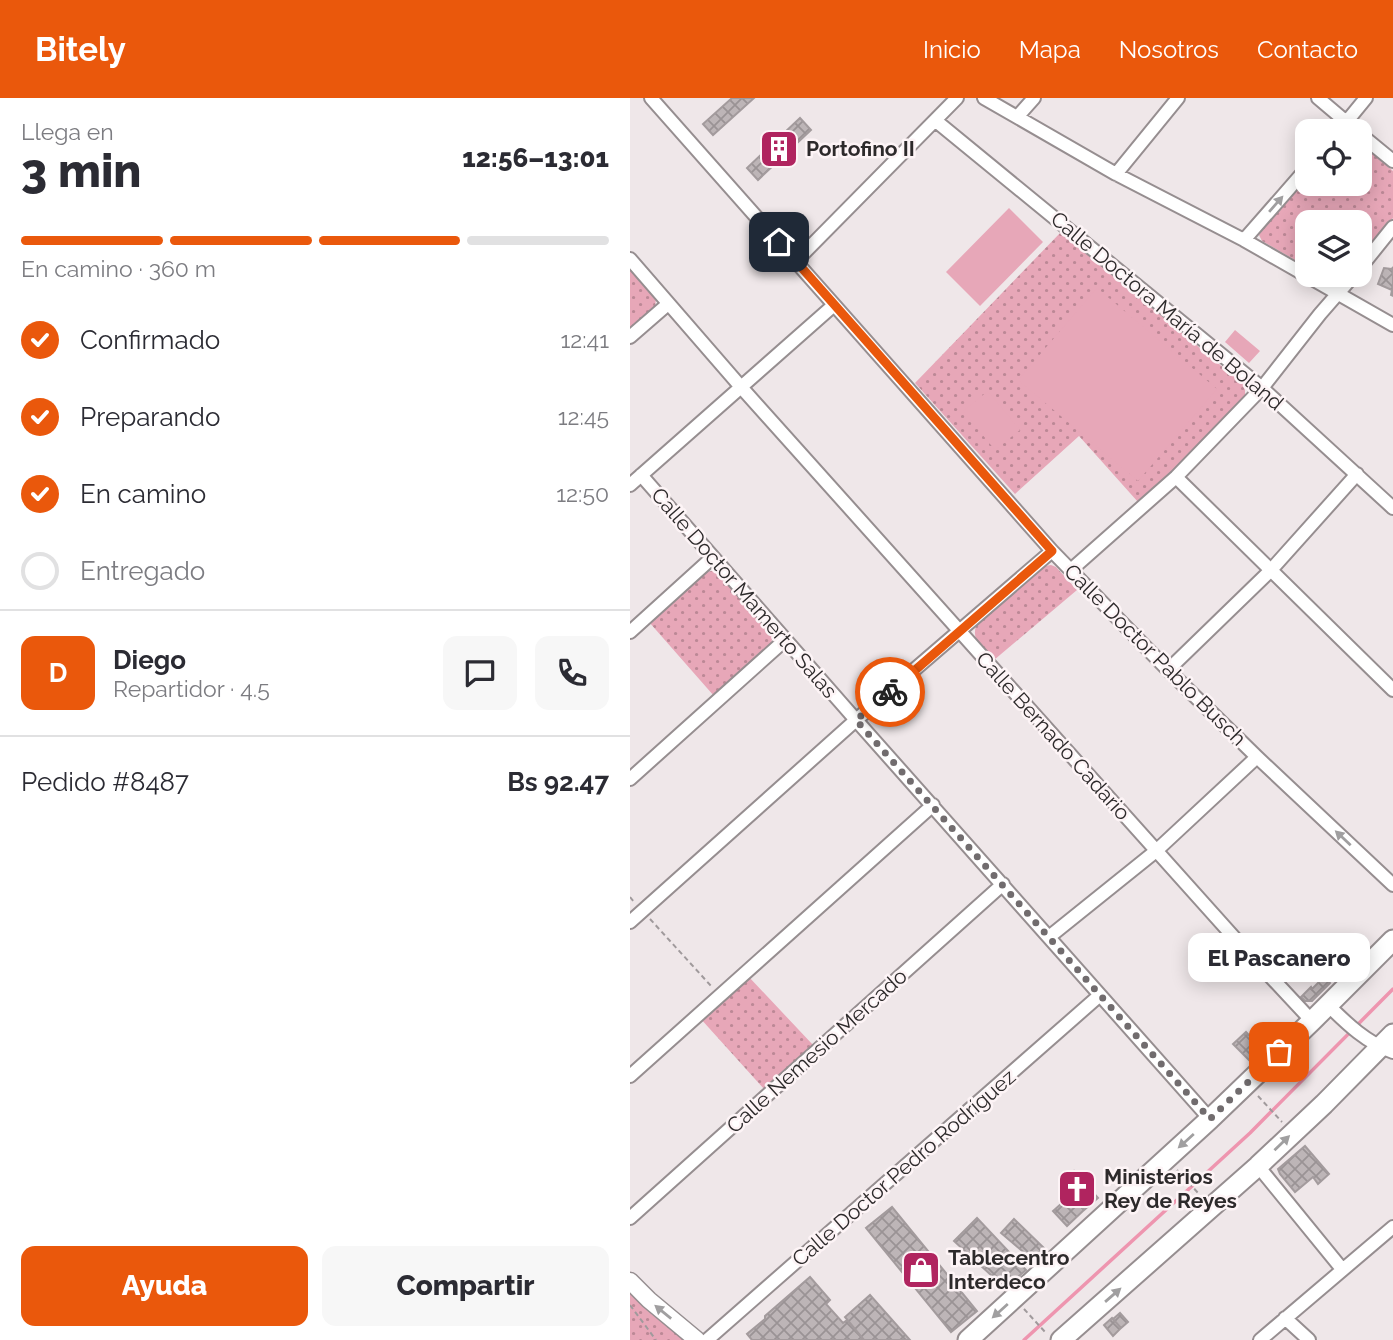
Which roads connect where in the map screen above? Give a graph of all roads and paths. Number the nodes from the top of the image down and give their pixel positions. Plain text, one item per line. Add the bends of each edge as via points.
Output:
1 (651, 98) edge
2 (957, 98) edge
3 (984, 98) edge
4 (1034, 98) edge
5 (1178, 98) edge
6 (1318, 98) edge
7 (1366, 98) edge
8 (1018, 116) junction
9 (1339, 119) edge
10 (1356, 119) edge
11 (936, 121) junction
12 (1372, 146) edge
13 (1393, 161) edge
14 (1116, 174) junction
15 (1295, 182) edge
16 (1393, 227) edge
17 (1244, 240) junction
18 (1372, 253) edge
19 (630, 259) edge
20 (796, 261) junction
21 (1344, 287) edge
22 (1338, 295) junction
23 (668, 304) junction
24 (834, 305) junction
25 (1393, 325) edge
26 (630, 337) edge
27 (741, 387) junction
28 (1262, 388) junction
29 (1357, 474) junction
30 (641, 475) junction
31 (1176, 477) junction
32 (630, 485) edge
33 (1393, 508) edge
34 (1052, 551) junction
35 (713, 557) junction
36 (1072, 569) junction
37 (1271, 570) junction
38 (960, 631) junction
39 (630, 632) edge
40 (786, 640) junction
41 (1168, 670) junction
42 (1393, 690) edge
43 (856, 720) junction
44 (1257, 757) junction
45 (630, 779) edge
46 (933, 805) junction
47 (1156, 850) junction
48 (1003, 884) junction
49 (1393, 885) edge
50 (630, 897) edge
51 (642, 911) junction
52 (630, 922) edge
53 (1049, 937) junction
54 (1393, 940) edge
55 (1100, 995) junction
56 (720, 996) junction
57 (1328, 1005) junction
58 (1312, 1021) junction
59 (1389, 1044) edge
60 (630, 1076) edge
61 (1266, 1105) dead end
62 (1276, 1116) dead end
63 (1210, 1119) junction
64 (1258, 1166) junction
65 (1185, 1178) dead end
66 (1198, 1193) dead end
67 (630, 1218) edge
68 (1393, 1227) edge
69 (1342, 1269) junction
70 (630, 1281) edge
71 (630, 1305) edge
72 (1285, 1318) junction
73 (1033, 1319) dead end
74 (1053, 1336) edge
75 (656, 1340) edge
76 (697, 1340) edge
77 (707, 1340) edge
78 (968, 1340) edge
79 (1260, 1340) edge
80 (1310, 1340) edge

1 - 20 street, Calle Doctor Pablo Busch
2 - 11 street
3 - 8 street
4 - 8 street
5 - 14 street
6 - 9 street
7 - 10 street
8 - 14 street
11 - 20 street
11 - 28 street, Calle Doctora María de Boland
12 - 13 street
14 - 17 street
17 -> 15 street
16 - 18 street
17 - 22 street
19 - 23 street, Calle Bernado Cadario
20 - 24 street, Calle Doctor Pablo Busch
21 - 22 street
22 - 25 street
22 - 28 street
23 - 26 street
23 - 27 street, Calle Bernado Cadario
24 - 27 street
24 - 34 street, Calle Doctor Pablo Busch
27 - 30 street
27 - 38 street, Calle Bernado Cadario
28 - 29 street, Calle Doctora María de Boland
28 - 31 street
29 - 33 street, Calle Doctora María de Boland
29 - 37 street
30 - 32 street
30 - 35 street, Calle Doctor Mamerto Salas
31 - 36 street
31 - 37 street
34 - 36 street, Calle Doctor Pablo Busch
34 - 38 street
35 - 39 street
35 - 40 street, Calle Doctor Mamerto Salas
36 - 41 street, Calle Doctor Pablo Busch
37 - 41 street
37 - 42 street
38 - 43 street
38 - 47 street, Calle Bernado Cadario
40 - 43 street, Calle Doctor Mamerto Salas
40 - 45 street
41 - 44 street, Calle Doctor Pablo Busch
43 - 46 street, Calle Doctor Mamerto Salas
43 - 51 street
44 - 47 street
49 -> 44 street, Calle Doctor Pablo Busch
46 - 48 street, Calle Doctor Mamerto Salas
46 - 56 street
47 - 53 street
47 - 58 street, Calle Bernado Cadario
48 - 53 street, Calle Doctor Mamerto Salas
48 - 67 street, Calle Nemesio Mercado
50 - 51 path
51 - 52 street
51 - 56 path
53 - 55 street, Calle Doctor Mamerto Salas
54 - 57 highway
55 - 63 street, Calle Doctor Mamerto Salas
55 - 77 street, Calle Doctor Pedro Rodríguez
56 - 60 street
57 - 58 highway
57 - 59 street via 1360,1034
58 - 63 highway
64 -> 59 highway
61 - 62 path
63 -> 78 highway
64 - 69 street
74 -> 64 highway
65 - 66 path
68 - 69 street
69 - 72 street
76 -> 70 main road
71 - 75 path
72 - 79 street
72 - 80 street
73 - 74 path

